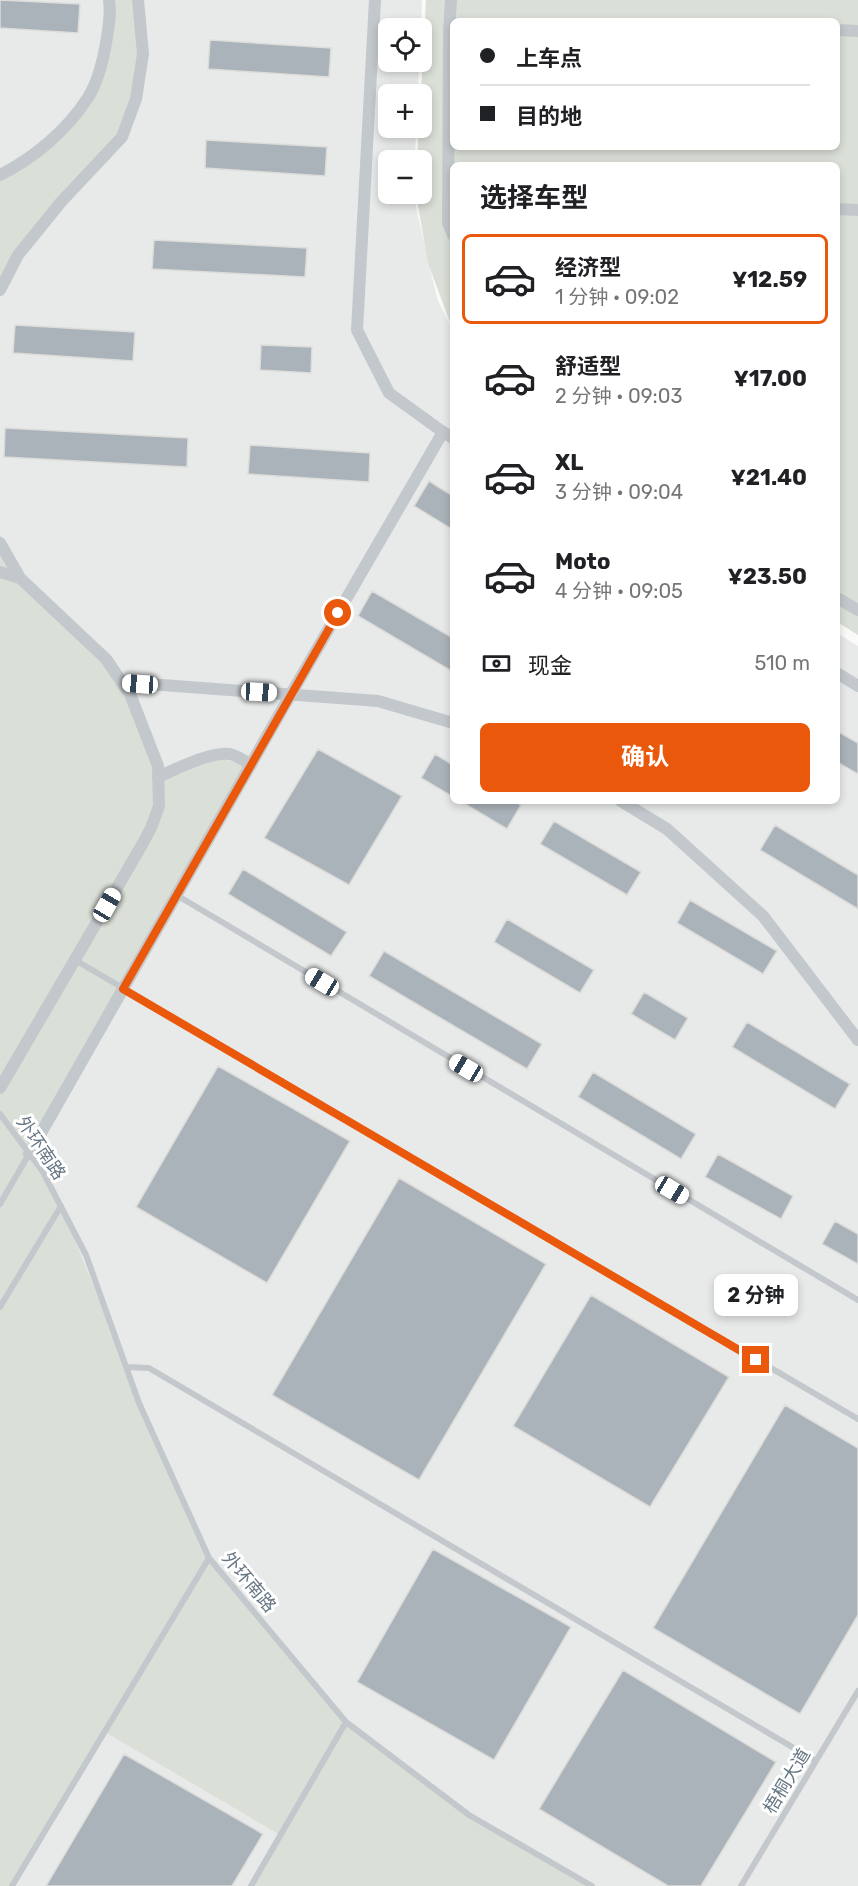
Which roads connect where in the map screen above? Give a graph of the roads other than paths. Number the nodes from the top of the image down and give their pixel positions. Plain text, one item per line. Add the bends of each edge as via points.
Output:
1 (109, 0) edge
2 (138, 0) edge
3 (375, 0) edge
4 (451, 0) edge
5 (840, 30) edge
6 (858, 31) edge
7 (0, 175) edge
8 (840, 209) edge
9 (858, 210) edge
10 (450, 228) edge
11 (0, 290) edge
12 (448, 435) edge
13 (0, 543) edge
14 (0, 572) edge
15 (20, 578) junction
16 (840, 600) edge
17 (858, 610) edge
18 (840, 675) edge
19 (122, 682) junction
20 (858, 686) edge
21 (291, 694) junction
22 (450, 722) edge
23 (251, 765) junction
24 (158, 777) junction
25 (626, 804) edge
26 (178, 896) junction
27 (75, 960) junction
28 (123, 989) junction
29 (858, 1041) edge
30 (0, 1088) edge
31 (0, 1114) edge
32 (29, 1154) junction
33 (0, 1204) edge
34 (61, 1206) junction
35 (858, 1300) edge
36 (0, 1307) edge
37 (126, 1367) junction
38 (858, 1419) edge
39 (209, 1558) junction
40 (858, 1692) edge
41 (346, 1722) junction
42 (816, 1761) junction
43 (743, 1885) edge
44 (12, 1886) edge
45 (251, 1886) edge
46 (592, 1886) edge

1 - 7 street via 111,12 104,57 88,98 60,132 24,163
2 - 11 street via 143,54 136,99 122,137 18,255
3 - 12 street via 357,330 389,393
4 - 10 street
5 - 6 street
8 - 9 street
12 - 21 street
13 - 15 street
14 - 15 street
15 - 19 street via 106,659
16 - 17 street
18 - 20 street
19 - 21 street
19 - 24 street via 145,730
21 - 22 street via 378,701
21 - 23 street
23 - 24 street via 227,753
23 - 26 street
24 - 27 street via 159,806 151,828
25 - 29 street via 667,829 763,916
26 - 28 street
26 - 35 lane
27 - 28 lane
27 - 30 street
28 - 32 street
28 - 38 lane
31 - 32 lane, 外环南路
32 - 33 lane
32 - 34 lane, 外环南路
34 - 36 lane
34 - 37 lane, 外环南路 via 86,1255
37 - 39 lane, 外环南路
37 - 42 lane via 149,1368
39 - 41 lane, 外环南路
39 - 44 lane
40 - 42 lane, 梧桐大道
41 - 45 lane
41 - 46 lane, 外环南路 via 469,1815
42 - 43 lane, 梧桐大道

